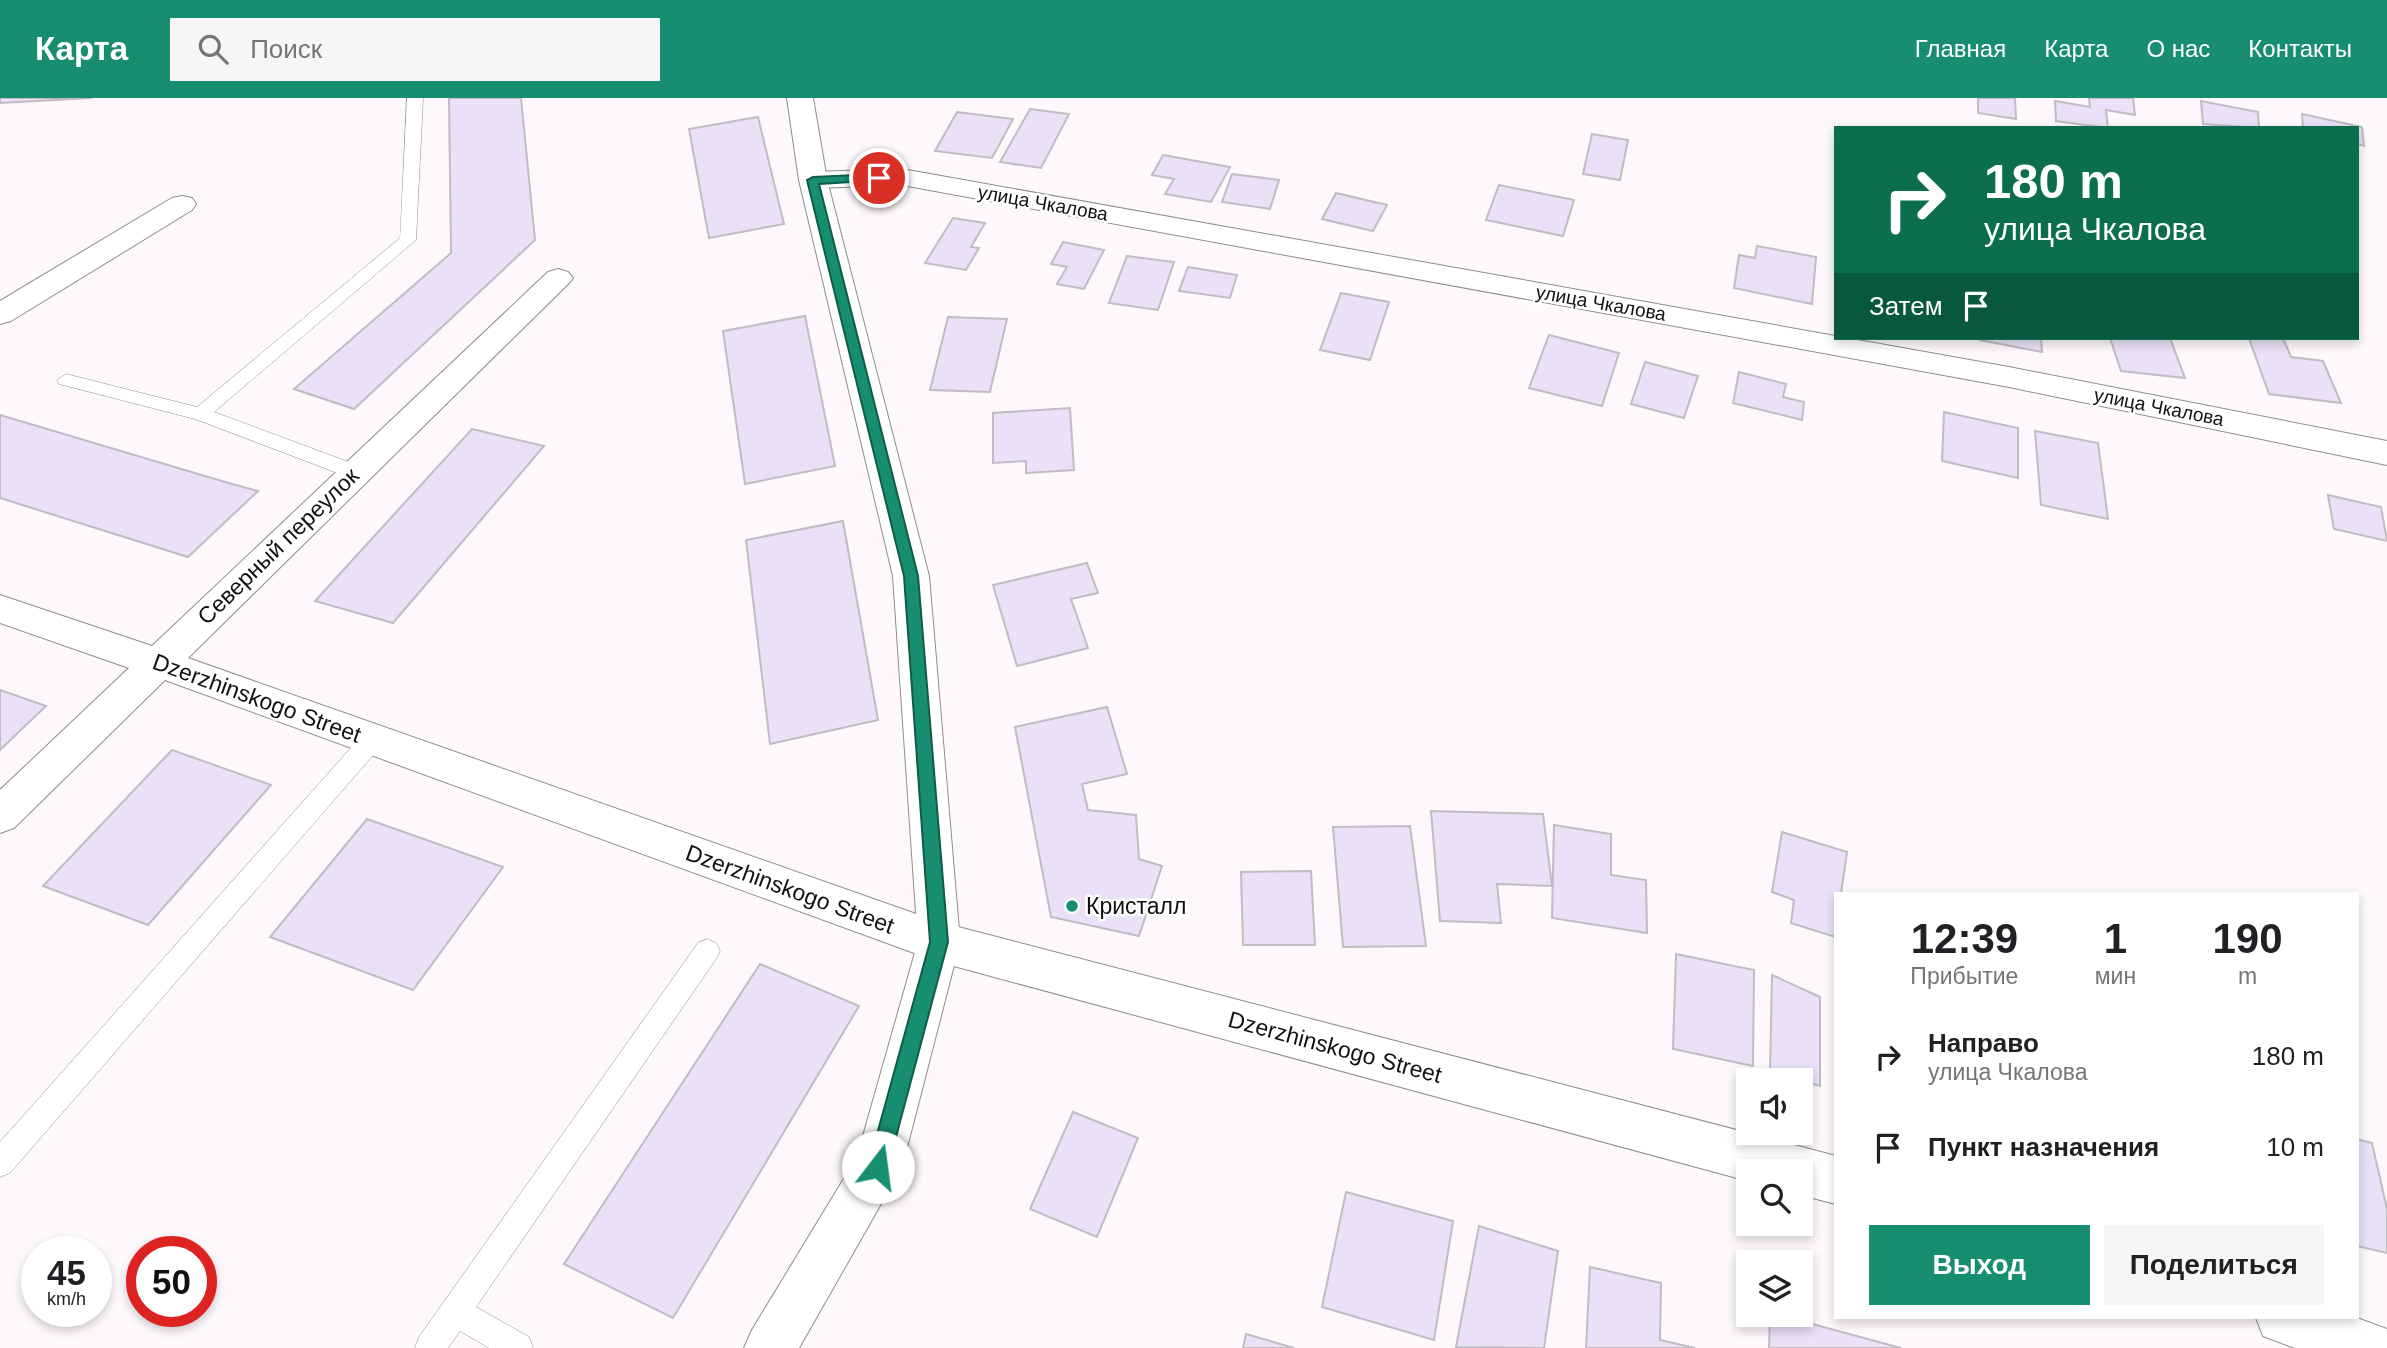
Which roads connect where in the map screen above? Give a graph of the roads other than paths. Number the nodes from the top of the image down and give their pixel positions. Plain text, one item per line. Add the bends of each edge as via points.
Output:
1 (415, 98) edge
2 (800, 98) edge
3 (813, 180) junction
4 (182, 204) dead end
5 (558, 278) dead end
6 (0, 314) edge
7 (66, 380) dead end
8 (200, 414) junction
9 (2387, 453) edge
10 (355, 472) junction
11 (0, 609) edge
12 (156, 662) junction
13 (373, 739) junction
14 (0, 816) edge
15 (939, 942) junction
16 (707, 951) dead end
17 (1755, 1159) edge
18 (0, 1163) edge
19 (1813, 1174) edge
20 (1834, 1180) edge
21 (455, 1312) junction
22 (2284, 1319) edge
23 (430, 1348) edge
24 (518, 1348) edge
25 (770, 1348) edge
26 (2372, 1348) edge

1 - 8 lane via 408,240
2 - 3 street
3 - 9 street, улица Чкалова via 902,177 2010,377
3 - 15 street via 911,576
4 - 6 street
5 - 10 street, Северный переулок
7 - 8 lane
8 - 10 lane
10 - 12 street, Северный переулок
11 - 12 street, Dzerzhinskogo Street
12 - 13 street, Dzerzhinskogo Street
12 - 14 street, Северный переулок
13 - 15 street, Dzerzhinskogo Street
13 - 18 lane
15 - 17 street, Dzerzhinskogo Street
15 - 25 street via 878,1167
16 - 21 lane
19 - 20 street, Dzerzhinskogo Street
21 - 23 lane
21 - 24 lane
22 - 26 street

